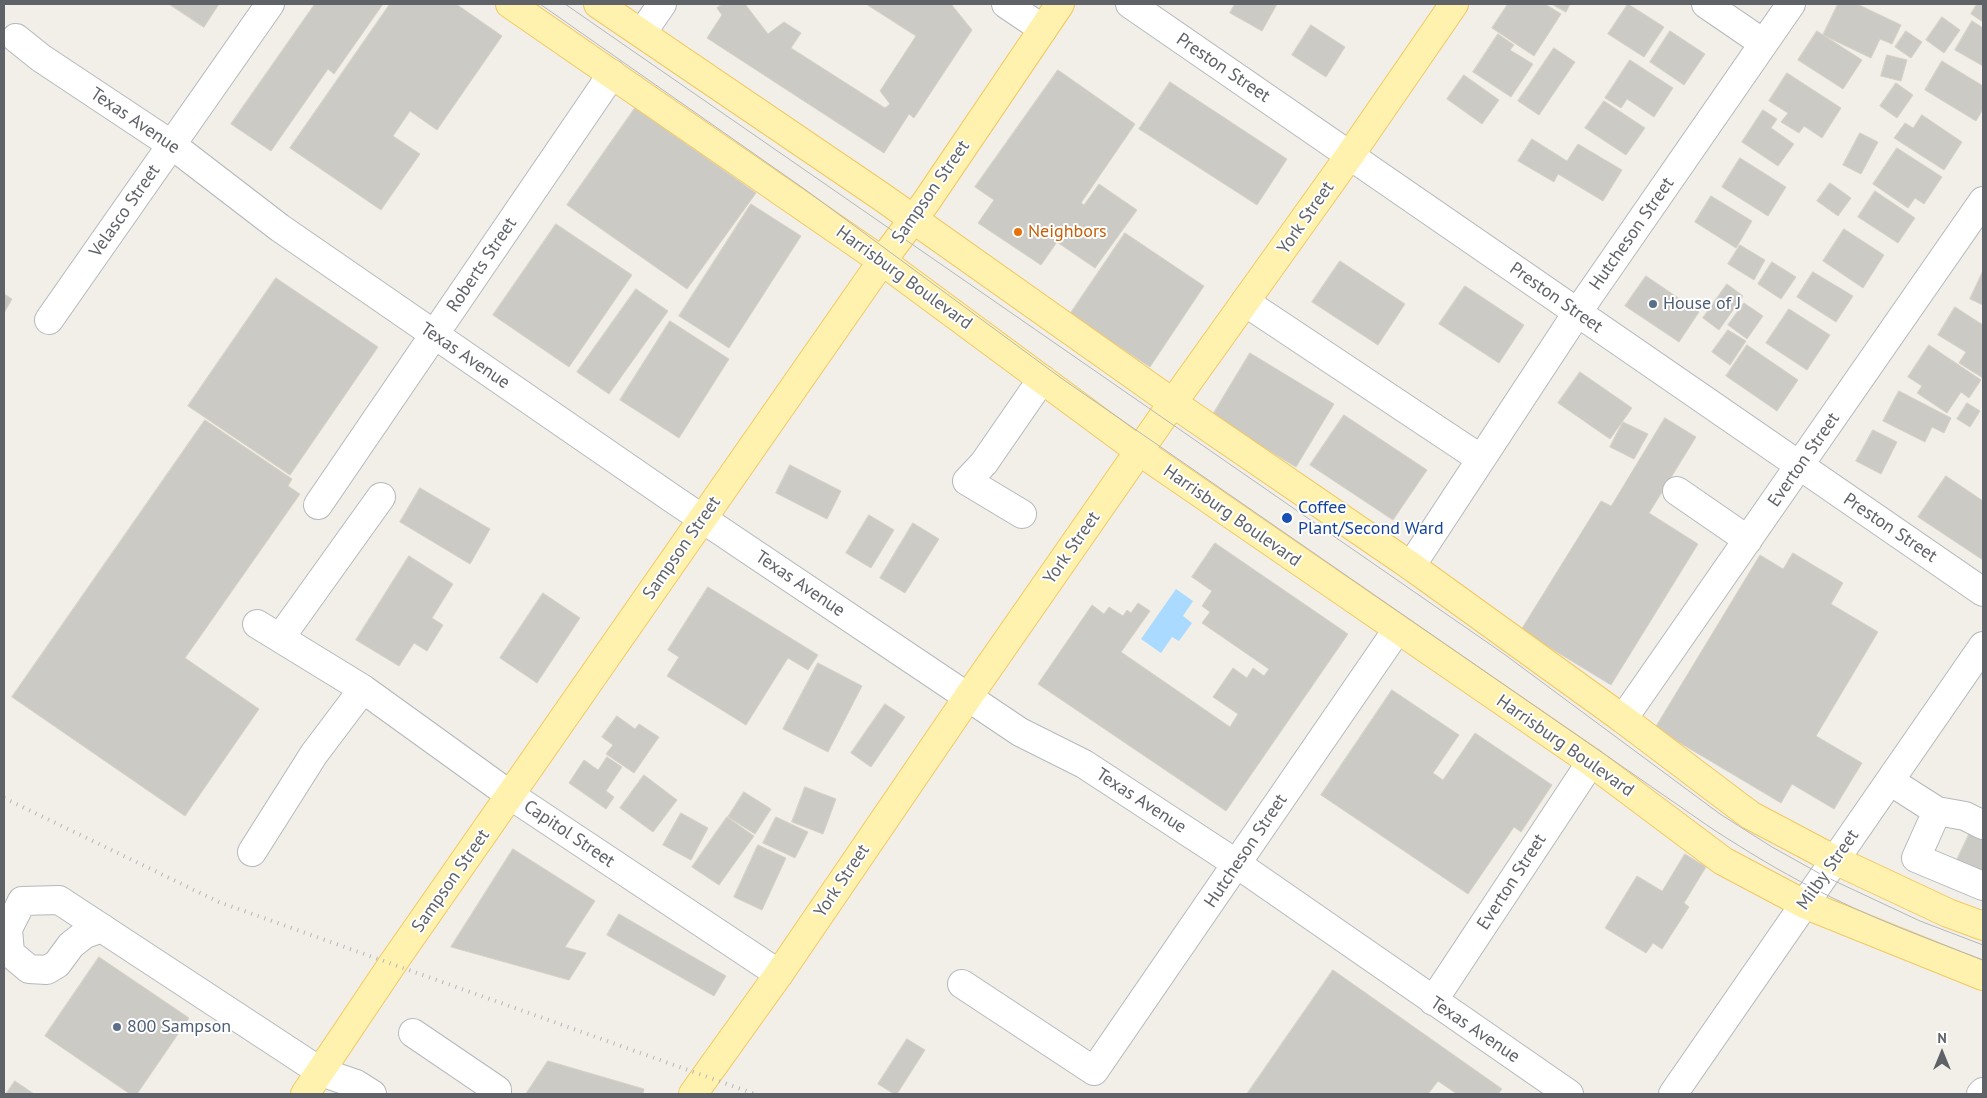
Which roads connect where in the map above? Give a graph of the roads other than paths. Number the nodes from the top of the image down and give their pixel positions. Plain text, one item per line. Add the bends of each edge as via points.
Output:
1 (270, 4) edge
2 (510, 4) edge
3 (598, 4) edge
4 (662, 4) edge
5 (1006, 4) edge
6 (1060, 4) edge
7 (1130, 4) edge
8 (1454, 4) edge
9 (1706, 4) edge
10 (1790, 4) edge
11 (1043, 29) junction
12 (642, 33) junction
13 (16, 38) dead end
14 (1763, 44) junction
15 (612, 74) junction
16 (172, 145) junction
17 (1350, 155) junction
18 (1983, 201) edge
19 (914, 219) junction
20 (882, 261) junction
21 (1245, 302) junction
22 (1577, 313) junction
23 (49, 320) dead end
24 (434, 335) junction
25 (1042, 379) junction
26 (1173, 403) junction
27 (1139, 451) junction
28 (1482, 460) junction
29 (1800, 466) junction
30 (1677, 491) dead end
31 (381, 497) dead end
32 (318, 505) dead end
33 (1022, 514) dead end
34 (702, 519) junction
35 (1748, 540) junction
36 (1411, 566) junction
37 (1983, 592) edge
38 (1397, 630) junction
39 (1979, 660) edge
40 (363, 689) junction
41 (968, 697) junction
42 (1623, 719) junction
43 (1591, 762) junction
44 (1890, 781) junction
45 (510, 794) junction
46 (1937, 811) junction
47 (1983, 825) edge
48 (252, 852) dead end
49 (1835, 860) junction
50 (1237, 864) junction
51 (1983, 886) edge
52 (1804, 904) junction
53 (1983, 926) edge
54 (102, 928) dead end
55 (779, 974) junction
56 (1983, 976) edge
57 (962, 984) dead end
58 (1433, 1001) junction
59 (412, 1033) dead end
60 (321, 1072) junction
61 (305, 1094) edge
62 (372, 1094) edge
63 (497, 1094) edge
64 (693, 1094) edge
65 (1569, 1094) edge
66 (1673, 1094) edge

1 - 16 street, Velasco Street
2 - 15 main road, Harrisburg Boulevard
3 - 12 main road
4 - 12 street
5 - 11 street
6 - 11 main road, Sampson Street
7 - 17 street, Preston Street
8 - 17 main road, York Street
9 - 14 street
10 - 14 street, Hutcheson Street
11 - 19 main road, Sampson Street
12 - 19 main road
13 - 16 street, Texas Avenue
14 - 22 street, Hutcheson Street
15 - 20 main road, Harrisburg Boulevard
15 - 24 street, Roberts Street
16 - 23 street, Velasco Street
16 - 24 street, Texas Avenue via 266,218
17 - 21 main road, York Street
17 - 22 street, Preston Street
18 - 29 street, Everton Street
19 - 20 main road, Sampson Street
19 - 26 main road
20 - 25 main road, Harrisburg Boulevard
20 - 34 main road, Sampson Street
21 - 26 main road, York Street
21 - 28 street
22 - 28 street, Hutcheson Street
22 - 29 street, Preston Street
24 - 32 street, Roberts Street
24 - 34 street, Texas Avenue
25 - 27 main road, Harrisburg Boulevard
25 - 33 street via 984,463 967,480
26 - 27 main road, York Street
26 - 36 main road
27 - 38 main road, Harrisburg Boulevard
27 - 41 main road, York Street
28 - 36 street, Hutcheson Street
29 - 35 street, Everton Street
29 - 37 street, Preston Street
30 - 35 street
31 - 40 street, Capitol Street via 269,631
34 - 41 street, Texas Avenue
34 - 45 main road, Sampson Street
35 - 42 street, Everton Street
36 - 42 main road
38 - 43 main road, Harrisburg Boulevard
38 - 50 street, Hutcheson Street
39 - 44 street, Milby Street
40 - 45 street, Capitol Street
40 - 48 street via 314,754
41 - 50 street, Texas Avenue via 1020,732 1084,764
41 - 55 main road, York Street
42 - 49 main road via 1750,814
43 - 52 main road, Harrisburg Boulevard via 1723,861
43 - 58 street, Everton Street
44 - 46 street
44 - 49 street, Milby Street
45 - 55 street, Capitol Street
45 - 60 main road, Sampson Street
46 - 47 street via 1965,816
46 - 51 street via 1916,858
49 - 52 street, Milby Street
49 - 53 main road
50 - 57 street, Hutcheson Street via 1094,1071
50 - 58 street, Texas Avenue
52 - 56 main road, Harrisburg Boulevard
52 - 66 street, Milby Street
54 - 60 street
55 - 64 main road, York Street
58 - 65 street, Texas Avenue
59 - 63 street via 497,1090
60 - 61 main road, Sampson Street
60 - 62 street via 356,1084

